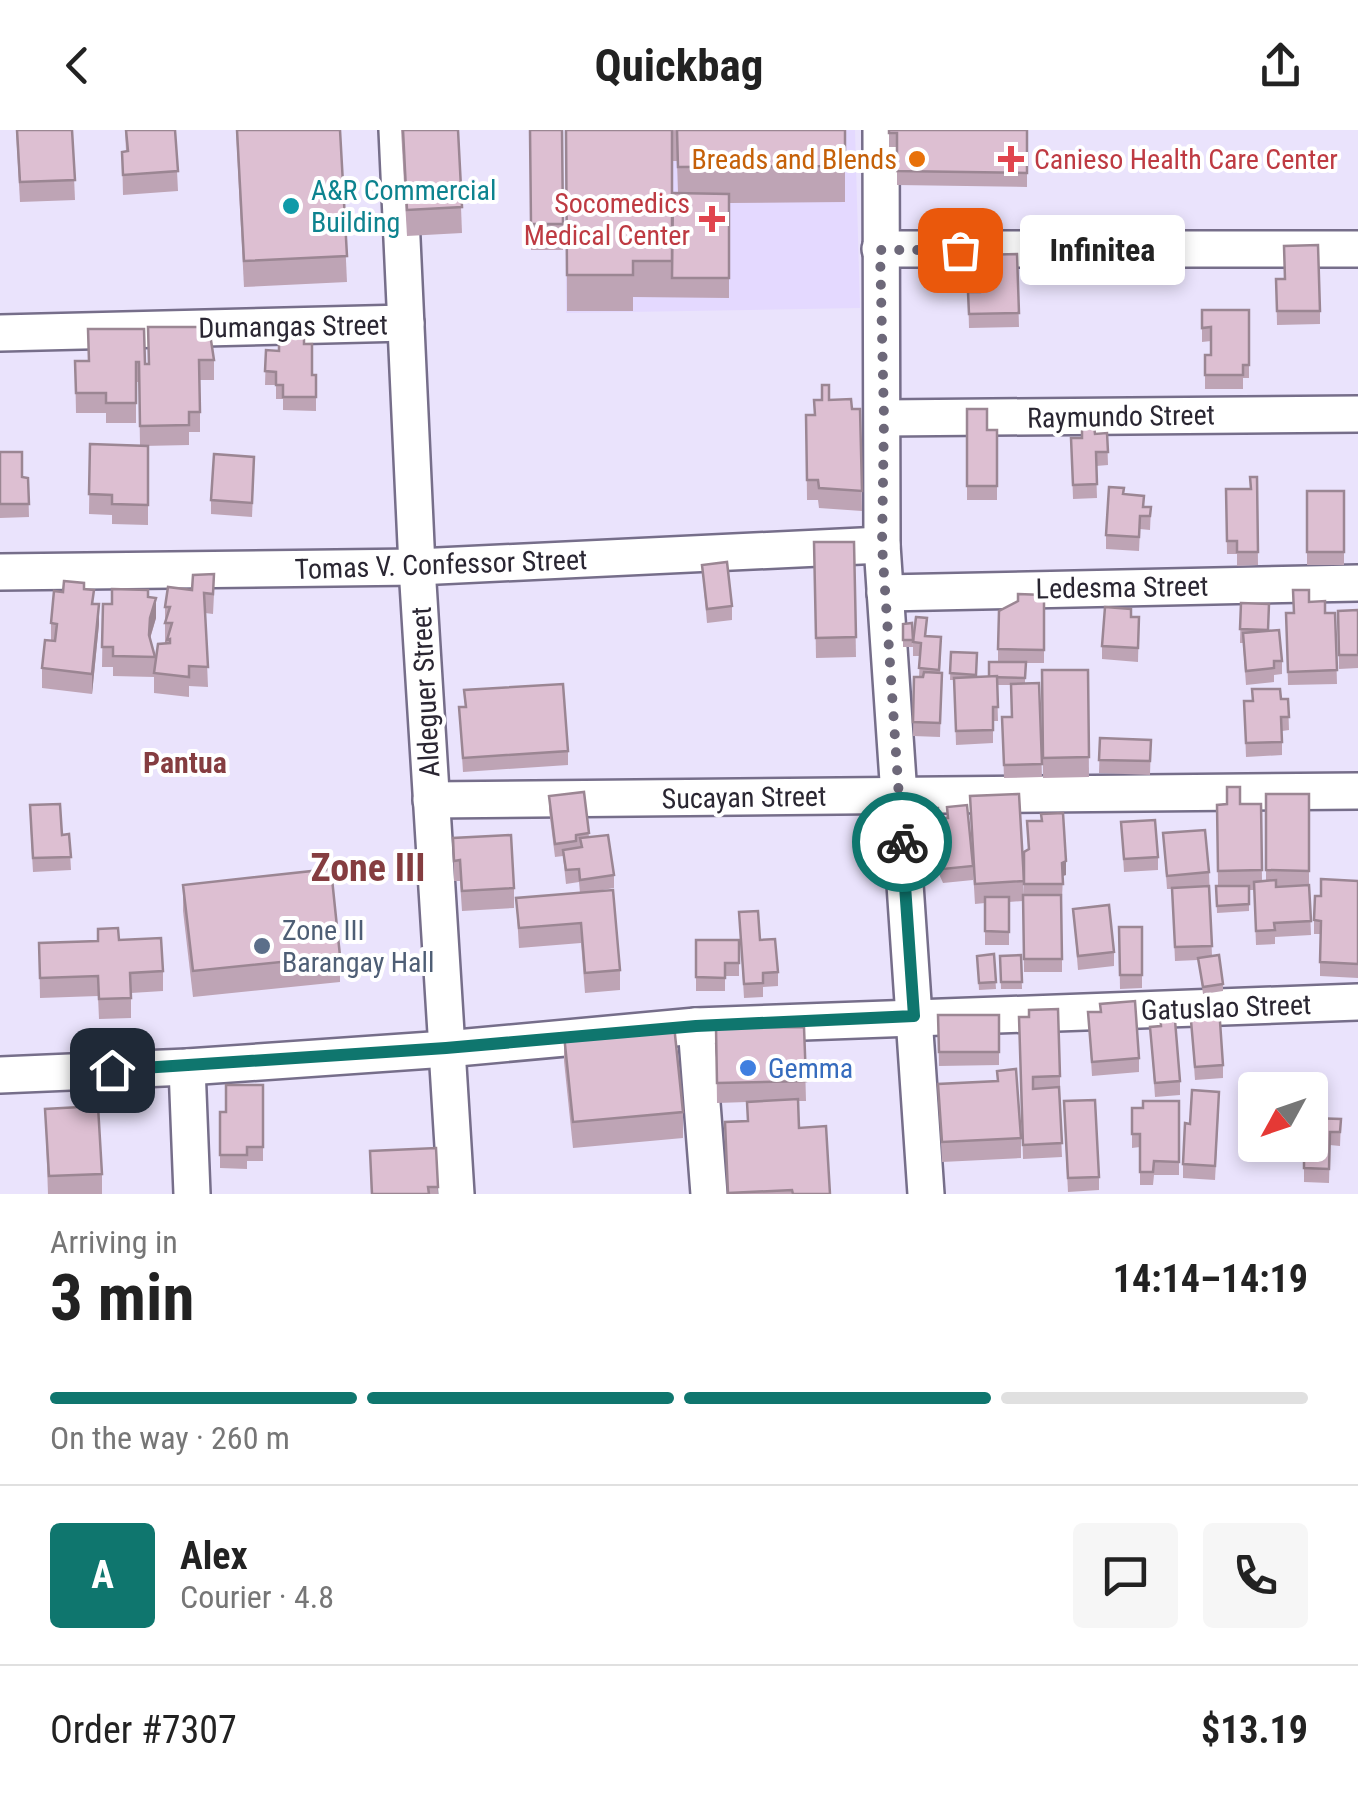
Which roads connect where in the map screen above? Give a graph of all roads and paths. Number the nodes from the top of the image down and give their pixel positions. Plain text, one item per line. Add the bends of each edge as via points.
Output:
1 (397, 130) edge
2 (881, 130) edge
3 (880, 250) junction
4 (1358, 250) edge
5 (406, 323) junction
6 (0, 333) edge
7 (1358, 414) edge
8 (884, 418) junction
9 (882, 545) junction
10 (418, 567) junction
11 (0, 572) edge
12 (1358, 583) edge
13 (885, 593) junction
14 (1358, 791) edge
15 (899, 795) junction
16 (431, 800) junction
17 (1358, 1002) edge
18 (914, 1016) junction
19 (696, 1026) junction
20 (446, 1048) junction
21 (187, 1067) junction
22 (0, 1075) edge
23 (192, 1194) edge
24 (456, 1194) edge
25 (709, 1194) edge
26 (926, 1194) edge

1 - 5 street, Aldeguer Street
2 - 3 street
3 - 4 street
3 - 8 street
5 - 6 street, Dumangas Street
5 - 10 street, Aldeguer Street
7 - 8 street, Raymundo Street
8 - 9 street
9 - 10 street, Tomas V. Confessor Street
9 - 13 street
10 - 11 street, Tomas V. Confessor Street
10 - 16 street, Aldeguer Street
12 - 13 street, Ledesma Street
13 - 15 street
14 - 15 street, Sucayan Street
15 - 16 street, Sucayan Street
15 - 18 street
16 - 20 street, Aldeguer Street
17 - 18 street, Gatuslao Street
18 - 19 street, Gatuslao Street
18 - 26 street
19 - 20 street, Gatuslao Street
19 - 25 street
20 - 21 street, Gatuslao Street
20 - 24 street, Aldeguer Street
21 - 22 street, Gatuslao Street
21 - 23 street

